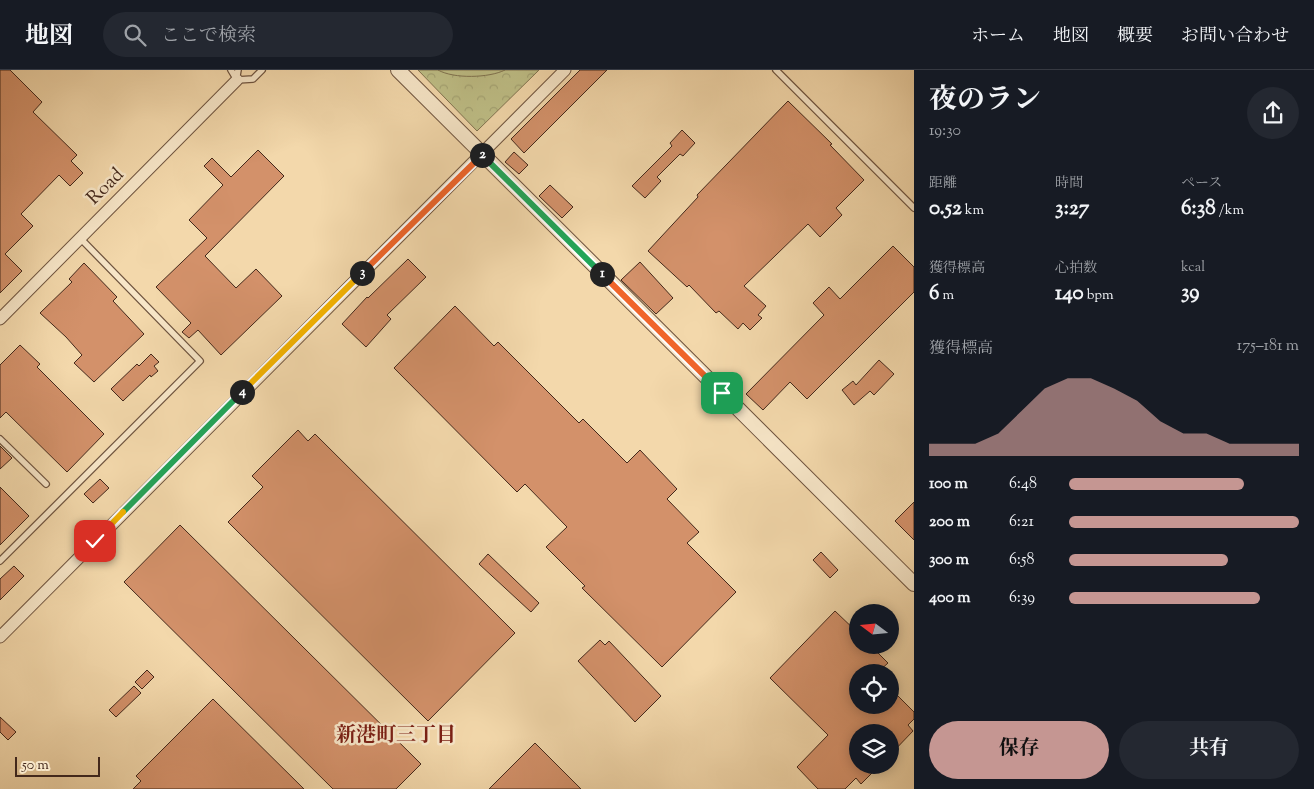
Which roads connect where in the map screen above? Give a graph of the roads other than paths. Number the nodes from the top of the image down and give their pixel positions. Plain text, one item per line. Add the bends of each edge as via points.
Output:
1 (262, 70) edge
2 (398, 70) edge
3 (565, 70) edge
4 (776, 70) edge
5 (235, 73) edge
6 (482, 155) junction
7 (914, 208) edge
8 (82, 240) junction
9 (0, 320) edge
10 (0, 439) edge
11 (46, 484) dead end
12 (0, 561) edge
13 (914, 584) edge
14 (0, 637) edge

1 - 5 lane via 253,79
2 - 6 street
3 - 6 street
4 - 7 lane
5 - 8 lane
5 - 9 street, Road
6 - 13 street
6 - 14 street
8 - 9 lane
8 - 12 lane via 200,361
10 - 11 lane

